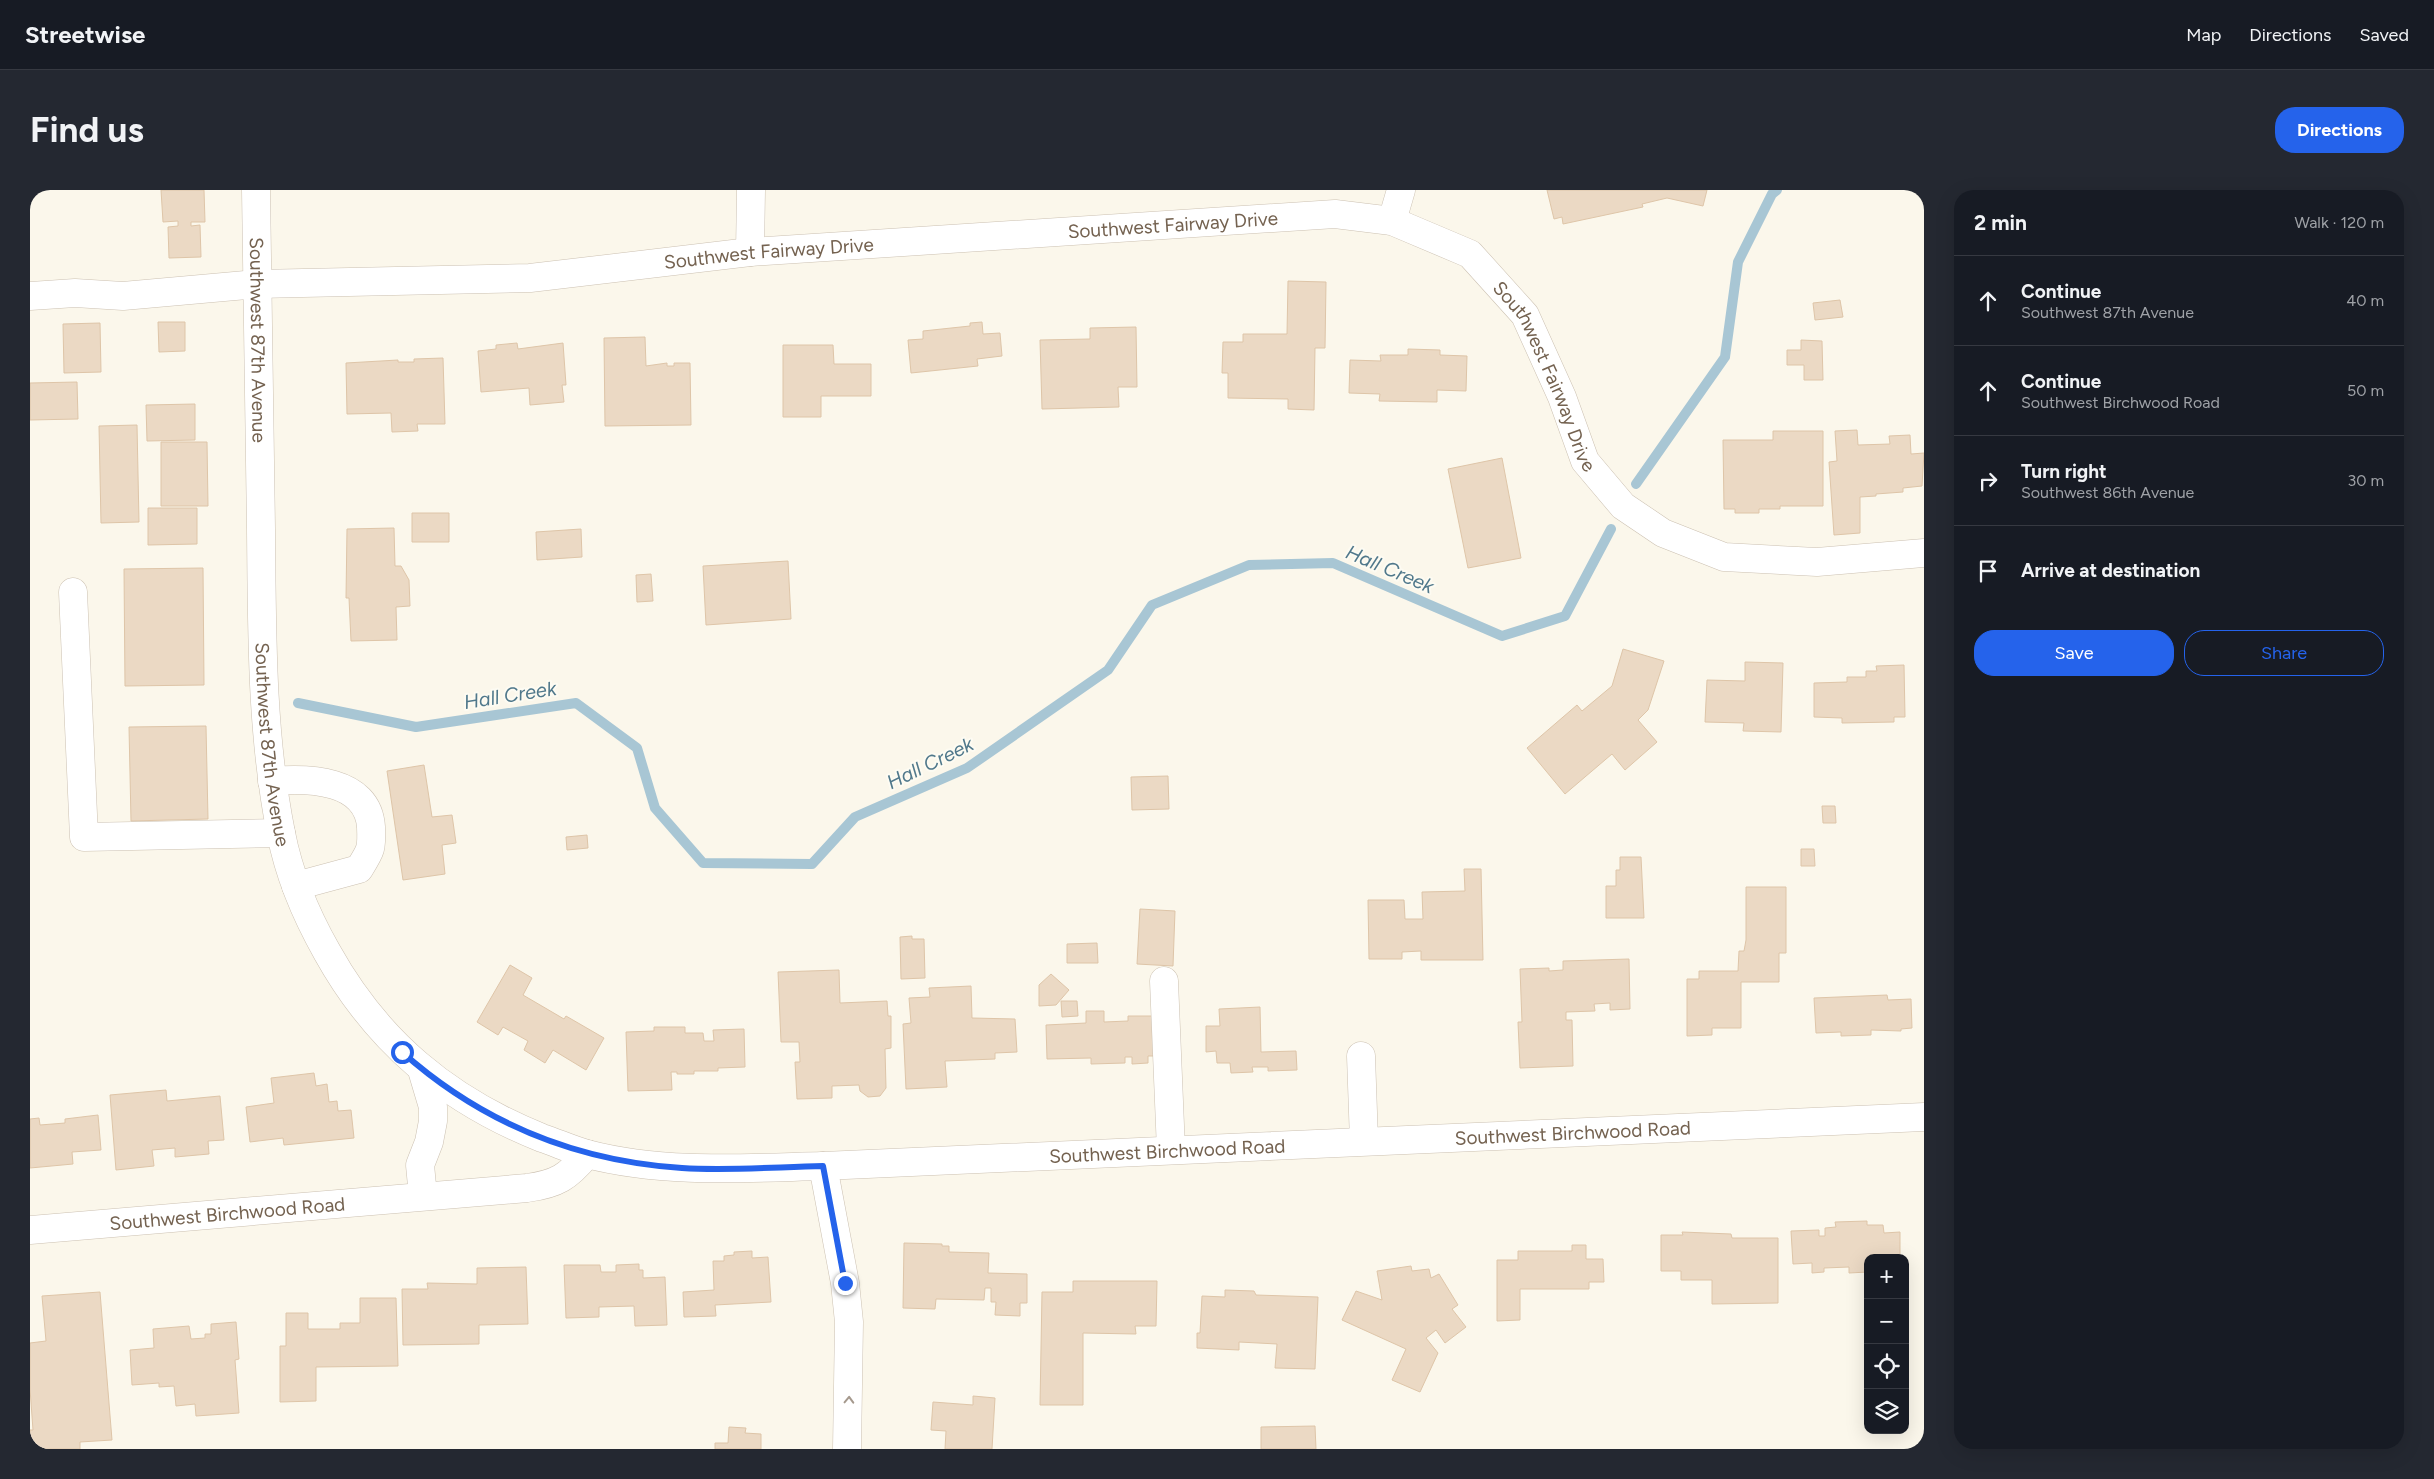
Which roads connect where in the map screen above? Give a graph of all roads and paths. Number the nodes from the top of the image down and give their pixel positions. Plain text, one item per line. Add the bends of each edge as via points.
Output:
1 (256, 190) edge
2 (751, 190) edge
3 (1401, 190) edge
4 (1392, 221) junction
5 (750, 252) junction
6 (258, 284) junction
7 (30, 296) edge
8 (1924, 553) edge
9 (73, 592) dead end
10 (272, 781) junction
11 (281, 833) junction
12 (296, 886) junction
13 (1164, 982) dead end
14 (1361, 1056) dead end
15 (422, 1070) junction
16 (1924, 1117) edge
17 (1364, 1141) junction
18 (1171, 1150) junction
19 (587, 1154) junction
20 (823, 1166) junction
21 (423, 1196) junction
22 (30, 1230) edge
23 (847, 1449) edge

1 - 6 street, Southwest 87th Avenue
2 - 5 street
3 - 4 street
4 - 5 street, Southwest Fairway Drive via 1335,214
4 - 8 street, Southwest Fairway Drive via 1470,254 1526,315 1585,460 1623,506 1663,533 1724,557 1817,562
5 - 6 street, Southwest Fairway Drive via 530,278
6 - 7 street, Southwest Fairway Drive via 123,296 75,293
6 - 10 street, Southwest 87th Avenue via 264,694
9 - 11 street via 84,837
10 - 11 street, Southwest 87th Avenue
10 - 12 street via 300,778 328,782 358,796 370,818 372,849 359,869
11 - 12 street, Southwest 87th Avenue
12 - 15 street, Southwest 87th Avenue via 307,915 354,997 384,1034
13 - 18 street
14 - 17 street
15 - 19 street, Southwest 87th Avenue via 493,1117
15 - 21 street via 433,1107 429,1142 420,1165
16 - 17 street, Southwest Birchwood Road
17 - 18 street, Southwest Birchwood Road
18 - 20 street, Southwest Birchwood Road
19 - 20 street, Southwest Birchwood Road via 682,1168
19 - 21 street, Southwest Birchwood Road via 572,1173 546,1185
23 -> 20 street via 849,1322
21 - 22 street, Southwest Birchwood Road

